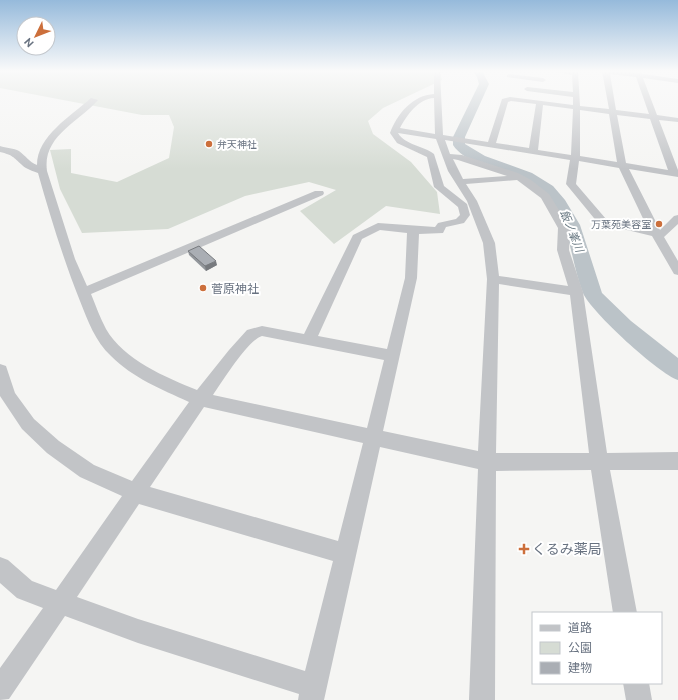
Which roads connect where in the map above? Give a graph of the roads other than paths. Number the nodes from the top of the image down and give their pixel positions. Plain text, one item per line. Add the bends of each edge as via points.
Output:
1 (540, 103) edge
2 (90, 104) edge
3 (414, 104) edge
4 (438, 104) edge
5 (504, 104) edge
6 (545, 104) edge
7 (578, 104) edge
8 (612, 104) edge
9 (649, 104) edge
10 (578, 108) junction
11 (614, 112) junction
12 (652, 117) junction
13 (678, 120) edge
14 (395, 130) junction
15 (439, 137) junction
16 (491, 145) junction
17 (0, 149) edge
18 (533, 151) junction
19 (447, 156) junction
20 (576, 158) junction
21 (622, 165) junction
22 (42, 171) junction
23 (677, 171) edge
24 (521, 178) junction
25 (460, 182) junction
26 (319, 193) dead end
27 (678, 218) edge
28 (413, 230) junction
29 (656, 234) junction
30 (678, 271) edge
31 (493, 279) junction
32 (576, 292) junction
33 (82, 293) junction
34 (309, 339) junction
35 (392, 356) junction
36 (0, 370) edge
37 (4, 398) edge
38 (200, 399) junction
39 (373, 438) junction
40 (599, 460) junction
41 (678, 461) edge
42 (487, 462) junction
43 (136, 493) junction
44 (345, 554) junction
45 (0, 568) edge
46 (60, 603) junction
47 (625, 612) edge
48 (636, 684) edge
49 (0, 690) edge
50 (312, 693) edge
51 (482, 700) edge
52 (639, 700) edge

1 - 18 street
2 - 22 street via 44,149
3 - 14 street via 402,115
4 - 15 street
5 - 16 street
6 - 10 street
7 - 10 street
8 - 11 street
9 - 12 street
10 - 11 street
10 - 20 street
11 - 12 street
11 - 21 street
12 - 13 street
12 - 23 street
14 - 15 street
14 - 28 street via 395,137 398,140 431,156 439,187 463,206 465,215 460,221 442,225 439,231
15 - 16 street
15 - 19 street
16 - 18 street
17 - 22 street via 14,152 26,164
18 - 20 street
19 - 24 street via 459,157
19 - 25 street
20 - 21 street
20 - 29 street via 571,184 602,222
21 - 23 street
21 - 29 street
22 - 33 street
24 - 25 street
24 - 32 street via 545,196 564,228 563,250
25 - 31 street via 472,202 489,243
26 - 33 street
27 - 29 street via 662,234
28 - 34 street via 378,226 357,237
28 - 35 street via 411,278
29 - 30 street
31 - 32 street
31 - 42 street
32 - 40 street
33 - 38 street via 100,332 116,352 151,378
34 - 35 street
34 - 38 street via 262,331 252,334
35 - 39 street
36 - 37 street
37 - 43 street via 53,447 87,471
38 - 39 street
38 - 43 street
39 - 42 street
39 - 44 street
40 - 41 street
40 - 42 street
40 - 47 street
42 - 51 street
43 - 44 street
43 - 46 street
44 - 50 street
45 - 46 street via 25,590
46 - 49 street
46 - 50 street
48 - 52 street

